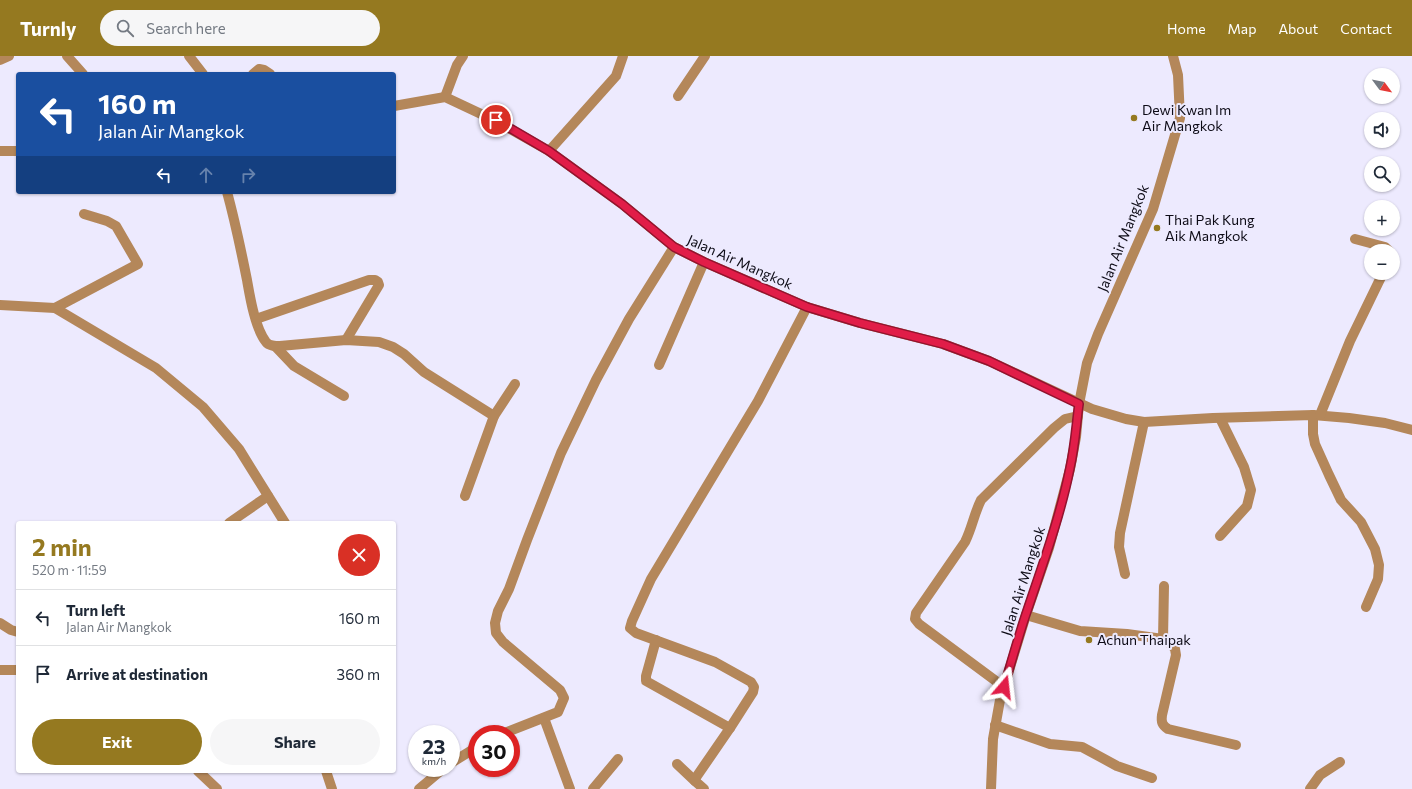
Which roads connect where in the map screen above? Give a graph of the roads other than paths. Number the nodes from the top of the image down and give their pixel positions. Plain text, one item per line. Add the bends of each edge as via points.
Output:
1 (9, 56) edge
2 (67, 56) edge
3 (189, 56) edge
4 (463, 56) edge
5 (623, 56) edge
6 (706, 56) edge
7 (1173, 56) edge
8 (0, 60) edge
9 (81, 72) edge
10 (201, 72) edge
11 (255, 72) edge
12 (267, 72) edge
13 (678, 96) dead end
14 (445, 97) junction
15 (396, 106) edge
16 (0, 151) edge
17 (549, 151) junction
18 (16, 152) edge
19 (228, 194) edge
20 (84, 214) dead end
21 (1355, 239) dead end
22 (1374, 244) edge
23 (674, 247) junction
24 (704, 262) junction
25 (1380, 280) edge
26 (0, 305) edge
27 (807, 307) junction
28 (54, 308) junction
29 (256, 319) junction
30 (346, 340) junction
31 (275, 346) junction
32 (659, 366) dead end
33 (515, 384) dead end
34 (344, 396) dead end
35 (1079, 404) junction
36 (1316, 415) junction
37 (494, 416) junction
38 (1078, 416) junction
39 (1220, 418) junction
40 (1144, 422) junction
41 (1412, 430) edge
42 (268, 496) junction
43 (465, 496) dead end
44 (232, 521) edge
45 (284, 521) edge
46 (1220, 536) dead end
47 (1125, 574) dead end
48 (1164, 586) dead end
49 (1366, 607) dead end
50 (1026, 615) junction
51 (0, 623) edge
52 (16, 631) edge
53 (1163, 639) junction
54 (656, 640) junction
55 (0, 670) edge
56 (16, 670) edge
57 (1004, 687) junction
58 (544, 718) junction
59 (996, 724) junction
60 (520, 727) edge
61 (730, 728) junction
62 (1236, 745) dead end
63 (618, 759) dead end
64 (1340, 762) dead end
65 (677, 764) dead end
66 (200, 773) edge
67 (327, 773) edge
68 (433, 777) edge
69 (1152, 778) dead end
70 (695, 781) junction
71 (217, 789) edge
72 (332, 789) edge
73 (419, 789) edge
74 (570, 789) edge
75 (593, 789) edge
76 (704, 789) edge
77 (991, 789) edge
78 (1310, 789) edge

1 - 8 street
2 - 9 street
3 - 10 street
4 - 14 street
5 - 17 street via 616,76
6 - 13 street
7 - 35 street, Jalan Air Mangkok via 1178,75 1180,118 1153,209 1087,363
11 - 12 street via 259,69
14 - 15 street
14 - 17 street, Jalan Air Mangkok via 496,120
16 - 18 street
17 - 23 street, Jalan Air Mangkok via 622,204
19 - 29 street
20 - 28 street via 116,226 138,264
21 - 22 street
23 - 24 street, Jalan Air Mangkok
23 - 58 street via 629,319 596,380 562,453 498,611 496,633 503,642 560,690 564,698 558,712
24 - 27 street, Jalan Air Mangkok
24 - 32 street
25 - 36 street
26 - 28 street
27 - 35 street, Jalan Air Mangkok via 943,344 989,361
27 - 54 street via 758,402 651,579 632,620 630,628 636,633
28 - 42 street via 156,368 203,407 239,449
29 - 30 street via 375,280 379,286
29 - 31 street via 265,340
30 - 31 street
30 - 37 street via 379,342 393,347 424,372
31 - 34 street via 294,366
33 - 37 street
35 - 38 street, Jalan Air Mangkok
35 - 40 street, Jalan Air Mangkok
36 - 39 street, Jalan Air Mangkok
36 - 41 street, Jalan Air Mangkok via 1385,423
36 - 49 street via 1313,434 1315,444 1341,500 1361,522 1374,549 1378,579
37 - 43 street
38 - 50 street, Jalan Air Mangkok via 1070,469 1049,548
38 - 57 street via 1065,419 1054,428 981,500 965,542 916,613 915,619 919,624
39 - 40 street, Jalan Air Mangkok
39 - 46 street via 1244,467 1251,490 1248,506
40 - 47 street via 1120,533 1119,547
42 - 44 street
42 - 45 street
48 - 53 street
50 - 53 street via 1080,631
50 - 57 street, Jalan Air Mangkok
51 - 52 street
53 - 62 street via 1171,644 1176,655 1162,715 1163,726
54 - 61 street via 646,681
54 - 61 street via 715,662 751,682 753,692
55 - 56 street
57 - 59 street, Jalan Air Mangkok
58 - 60 street
58 - 74 street
59 - 69 street via 1050,744 1082,747 1118,766
59 - 77 street, Jalan Air Mangkok
61 - 70 street
63 - 75 street
64 - 78 street via 1320,776
65 - 70 street
66 - 71 street
67 - 72 street
68 - 73 street
70 - 76 street

